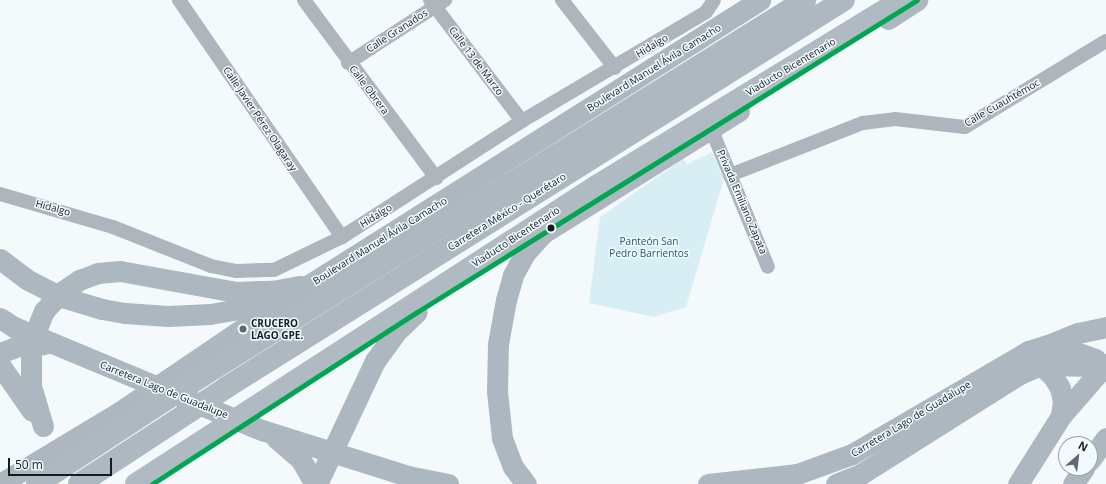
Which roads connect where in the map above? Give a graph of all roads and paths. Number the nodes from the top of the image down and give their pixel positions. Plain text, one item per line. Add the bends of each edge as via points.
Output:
1 (179, 0) edge
2 (304, 0) edge
3 (562, 0) edge
4 (714, 0) edge
5 (760, 0) edge
6 (805, 0) edge
7 (844, 0) edge
8 (902, 0) edge
9 (917, 0) edge
10 (437, 2) edge
11 (1106, 41) edge
12 (348, 63) junction
13 (615, 68) junction
14 (522, 121) junction
15 (715, 138) dead end
16 (730, 175) junction
17 (436, 178) junction
18 (0, 194) edge
19 (539, 229) junction
20 (342, 237) junction
21 (0, 259) edge
22 (768, 267) dead end
23 (317, 280) junction
24 (285, 300) junction
25 (417, 312) junction
26 (0, 318) edge
27 (1106, 327) edge
28 (1048, 345) junction
29 (64, 348) junction
30 (0, 353) edge
31 (0, 365) edge
32 (1040, 365) junction
33 (1106, 367) edge
34 (192, 373) junction
35 (1061, 416) junction
36 (43, 426) junction
37 (262, 430) junction
38 (1106, 438) edge
39 (1098, 449) edge
40 (852, 454) junction
41 (861, 474) junction
42 (827, 475) edge
43 (0, 484) edge
44 (38, 484) edge
45 (80, 484) edge
46 (136, 484) edge
47 (152, 484) edge
48 (316, 484) edge
49 (448, 484) edge
50 (526, 484) edge
51 (708, 484) edge
52 (836, 484) edge
53 (1018, 484) edge

1 - 20 street, Calle Javier Pérez Olagaray
2 - 12 street, Calle Obrera
3 - 13 street
4 - 13 street, Hidalgo via 706,12
5 - 23 main road, Boulevard Manuel Ávila Camacho
6 - 34 highway
7 - 45 highway, Carretera México - Querétaro via 227,387
8 - 19 highway, Viaducto Bicentenario
9 - 19 main road
10 - 12 street, Calle Granados
10 - 14 street, Calle 13 de Marzo
11 - 16 street, Calle Cuauhtémoc via 965,127 895,119 863,122
12 - 17 street, Calle Obrera
13 - 14 street, Hidalgo
14 - 17 street, Hidalgo
15 - 16 street, Privada Emiliano Zapata
16 - 22 street, Privada Emiliano Zapata
17 - 20 street, Hidalgo
18 - 20 street, Hidalgo via 92,219 195,261 236,271 274,270
19 - 25 main road
19 - 46 highway, Viaducto Bicentenario
19 - 50 main road via 513,275 498,344 497,391 502,438 513,466
21 - 24 main road via 28,280 62,297 125,313 168,316 210,314
23 - 24 main road, Boulevard Manuel Ávila Camacho
23 - 36 main road via 287,289 254,292 235,292 131,271 108,271 79,280 60,293 44,311 31,343 31,386
24 - 34 main road, Boulevard Manuel Ávila Camacho
25 - 47 main road
25 - 48 main road via 395,333 375,360
26 - 29 main road, Carretera Lago de Guadalupe via 14,327
27 - 28 main road, Carretera Lago de Guadalupe via 1078,333
28 - 33 main road via 1082,353
28 - 40 main road, Carretera Lago de Guadalupe via 1008,361
29 - 30 main road via 32,344
29 - 37 main road, Carretera Lago de Guadalupe
31 - 36 main road
32 - 33 main road, Carretera Lago de Guadalupe
32 - 35 main road via 1052,375 1060,388 1063,402
32 - 41 main road, Carretera Lago de Guadalupe via 1020,374
33 - 35 main road
34 - 43 main road, Boulevard Manuel Ávila Camacho via 121,411
34 - 44 highway via 144,415
35 - 53 main road
36 - 45 main road
37 - 48 main road via 293,451
37 - 49 main road, Carretera Lago de Guadalupe via 408,476
38 - 39 main road
40 - 41 main road via 848,461 850,468
40 - 42 main road, Carretera Lago de Guadalupe
41 - 52 main road, Carretera Lago de Guadalupe
42 - 51 main road, Carretera Lago de Guadalupe via 797,474

